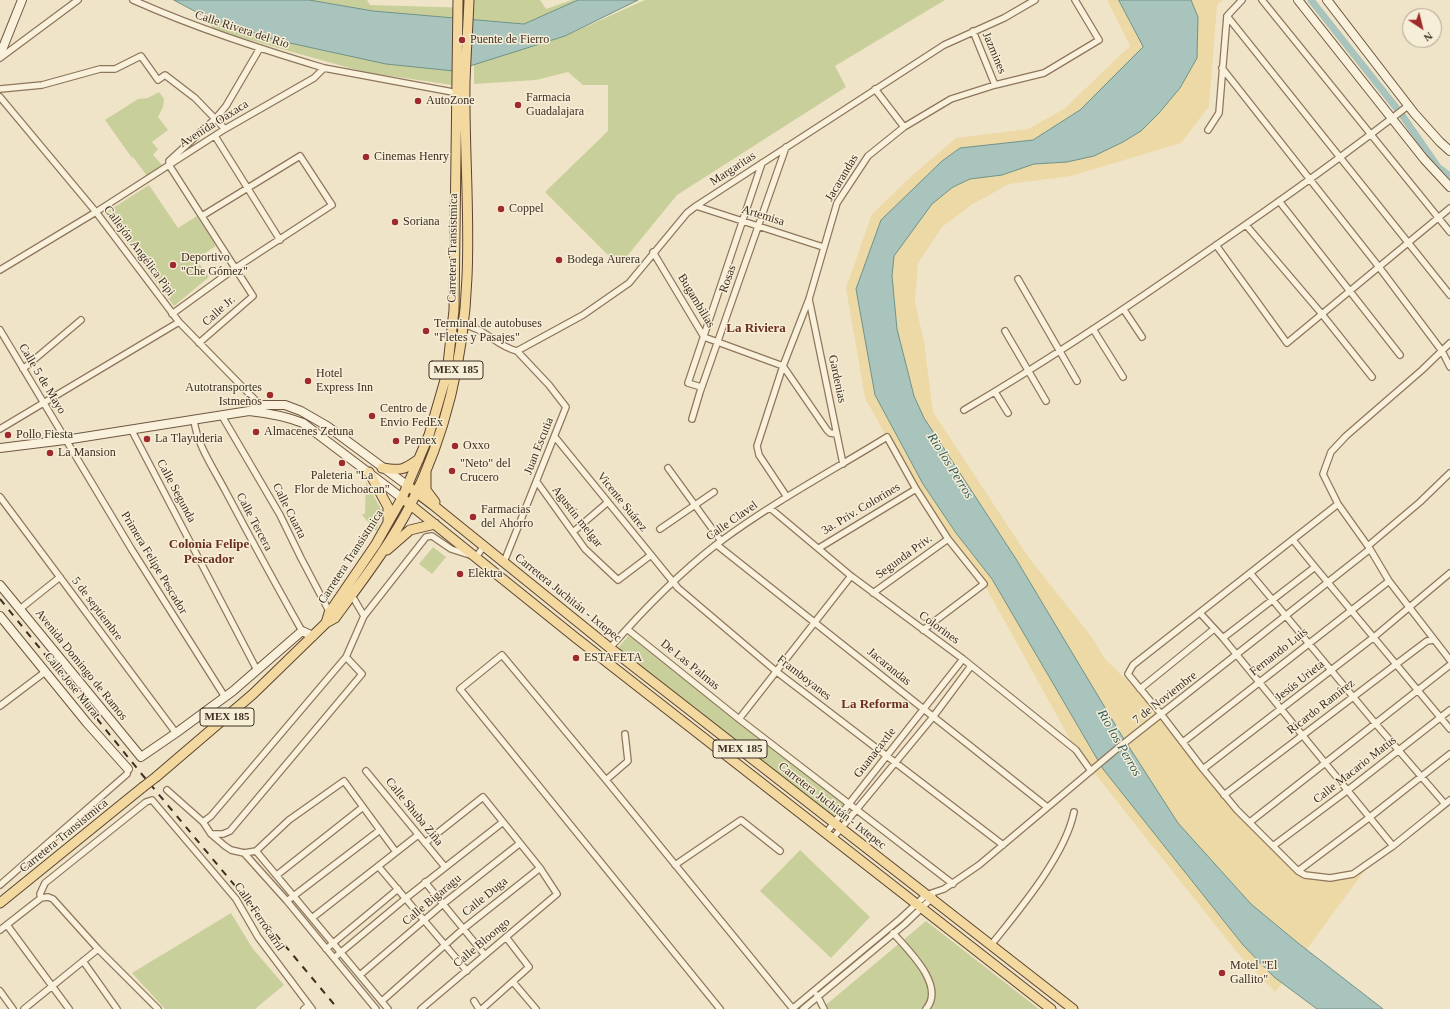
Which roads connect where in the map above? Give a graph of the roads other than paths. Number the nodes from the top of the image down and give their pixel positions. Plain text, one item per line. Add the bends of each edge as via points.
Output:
1 (22, 0) edge
2 (78, 0) edge
3 (133, 0) edge
4 (1035, 0) edge
5 (1075, 0) edge
6 (1242, 0) edge
7 (1262, 0) edge
8 (1298, 0) edge
9 (1327, 0) edge
10 (469, 3) edge
11 (458, 4) edge
12 (1227, 16) junction
13 (973, 30) junction
14 (260, 48) junction
15 (0, 55) edge
16 (0, 58) edge
17 (324, 68) junction
18 (1222, 68) junction
19 (462, 82) junction
20 (995, 85) junction
21 (0, 89) edge
22 (875, 89) junction
23 (458, 93) junction
24 (0, 97) edge
25 (1406, 107) junction
26 (1394, 116) junction
27 (216, 118) junction
28 (904, 127) junction
29 (225, 128) junction
30 (1208, 130) dead end
31 (1372, 134) junction
32 (215, 136) junction
33 (786, 147) junction
34 (1450, 151) edge
35 (1339, 158) junction
36 (762, 163) junction
37 (169, 165) junction
38 (1309, 179) junction
39 (248, 187) junction
40 (1450, 187) edge
41 (1279, 201) junction
42 (696, 206) junction
43 (1450, 208) edge
44 (96, 212) junction
45 (202, 216) junction
46 (1439, 218) junction
47 (742, 222) junction
48 (1246, 225) junction
49 (758, 226) junction
50 (1450, 232) edge
51 (280, 240) junction
52 (1409, 242) junction
53 (1216, 245) junction
54 (823, 247) junction
55 (653, 252) junction
56 (1379, 267) junction
57 (234, 269) junction
58 (0, 270) edge
59 (1018, 279) dead end
60 (1349, 291) junction
61 (1450, 295) edge
62 (809, 299) junction
63 (1124, 310) junction
64 (1321, 313) junction
65 (172, 314) junction
66 (81, 320) dead end
67 (179, 322) junction
68 (463, 325) junction
69 (1093, 329) junction
70 (0, 330) edge
71 (1004, 330) dead end
72 (704, 337) junction
73 (1142, 337) dead end
74 (199, 343) junction
75 (717, 343) junction
76 (1450, 343) edge
77 (517, 351) junction
78 (1060, 351) junction
79 (1442, 351) junction
80 (1400, 355) dead end
81 (783, 366) junction
82 (1450, 367) edge
83 (23, 369) junction
84 (1029, 371) junction
85 (1123, 377) dead end
86 (1372, 377) dead end
87 (1077, 381) dead end
88 (701, 387) junction
89 (995, 392) junction
90 (1046, 401) dead end
91 (44, 404) junction
92 (263, 409) junction
93 (964, 410) dead end
94 (1008, 413) dead end
95 (222, 416) junction
96 (692, 419) dead end
97 (194, 420) junction
98 (0, 429) edge
99 (131, 429) junction
100 (836, 434) junction
101 (555, 437) junction
102 (65, 440) junction
103 (0, 448) edge
104 (420, 458) junction
105 (843, 464) junction
106 (382, 468) junction
107 (426, 468) junction
108 (668, 468) dead end
109 (369, 472) junction
110 (1450, 473) edge
111 (537, 482) junction
112 (408, 486) junction
113 (916, 489) junction
114 (416, 492) junction
115 (714, 492) dead end
116 (0, 497) edge
117 (787, 497) junction
118 (402, 498) junction
119 (608, 502) junction
120 (410, 504) junction
121 (1338, 504) junction
122 (695, 505) junction
123 (770, 508) junction
124 (443, 512) junction
125 (388, 523) junction
126 (436, 524) junction
127 (660, 529) dead end
128 (573, 532) junction
129 (948, 539) junction
130 (1293, 540) junction
131 (719, 543) junction
132 (484, 546) junction
133 (1369, 547) junction
134 (818, 548) junction
135 (650, 555) junction
136 (380, 556) junction
137 (476, 557) junction
138 (504, 562) junction
139 (1316, 567) junction
140 (1450, 573) edge
141 (1251, 574) junction
142 (851, 576) junction
143 (60, 577) junction
144 (1389, 581) junction
145 (672, 582) junction
146 (1328, 582) junction
147 (0, 585) edge
148 (345, 588) junction
149 (873, 593) junction
150 (352, 595) junction
151 (1273, 599) junction
152 (1408, 607) junction
153 (20, 609) junction
154 (1351, 610) junction
155 (1200, 613) junction
156 (332, 615) junction
157 (1287, 615) junction
158 (0, 616) edge
159 (364, 616) junction
160 (815, 622) junction
161 (1214, 628) junction
162 (627, 629) junction
163 (922, 630) junction
164 (302, 631) junction
165 (313, 636) junction
166 (1374, 637) junction
167 (1223, 638) junction
168 (1434, 640) junction
169 (1310, 643) junction
170 (610, 648) junction
171 (1236, 656) junction
172 (346, 657) junction
173 (963, 659) junction
174 (1450, 660) edge
175 (1396, 664) junction
176 (971, 666) junction
177 (1450, 666) edge
178 (257, 670) junction
179 (1332, 670) junction
180 (46, 672) junction
181 (777, 672) junction
182 (1258, 682) junction
183 (1140, 689) junction
184 (1418, 691) junction
185 (1353, 696) junction
186 (225, 697) junction
187 (0, 706) edge
188 (1282, 709) junction
189 (924, 710) junction
190 (1450, 710) edge
191 (1161, 714) junction
192 (933, 717) junction
193 (1440, 717) junction
194 (739, 719) junction
195 (1375, 723) junction
196 (1450, 729) edge
197 (176, 733) junction
198 (625, 734) dead end
199 (1302, 736) junction
200 (1183, 742) junction
201 (1398, 749) junction
202 (1450, 754) edge
203 (886, 755) junction
204 (896, 762) junction
205 (1324, 763) junction
206 (128, 769) joint
207 (1203, 769) junction
208 (366, 771) dead end
209 (1089, 772) junction
210 (1422, 776) junction
211 (606, 780) junction
212 (167, 790) dead end
213 (1348, 790) junction
214 (1224, 795) junction
215 (1450, 800) edge
216 (1444, 804) junction
217 (849, 805) junction
218 (364, 807) junction
219 (1047, 807) junction
220 (856, 810) junction
221 (1074, 812) dead end
222 (1370, 818) junction
223 (203, 822) junction
224 (503, 822) junction
225 (1250, 822) junction
226 (838, 825) junction
227 (380, 830) junction
228 (211, 834) junction
229 (418, 835) junction
230 (830, 836) junction
231 (425, 843) junction
232 (519, 844) junction
233 (1003, 845) junction
234 (1273, 846) junction
235 (1393, 846) junction
236 (256, 851) junction
237 (780, 851) dead end
238 (396, 852) junction
239 (244, 853) junction
240 (675, 865) junction
241 (378, 866) junction
242 (445, 867) junction
243 (540, 868) junction
244 (1298, 871) junction
245 (276, 875) junction
246 (426, 882) junction
247 (953, 884) junction
248 (0, 885) edge
249 (398, 889) junction
250 (294, 895) junction
251 (931, 896) junction
252 (41, 898) junction
253 (406, 898) junction
254 (287, 901) junction
255 (0, 903) edge
256 (443, 904) junction
257 (920, 906) junction
258 (312, 918) junction
259 (900, 919) junction
260 (425, 921) junction
261 (905, 924) junction
262 (7, 925) junction
263 (463, 929) junction
264 (0, 930) edge
265 (893, 933) junction
266 (506, 937) junction
267 (333, 943) junction
268 (445, 945) junction
269 (991, 945) junction
270 (98, 949) junction
271 (326, 949) junction
272 (341, 952) junction
273 (484, 954) junction
274 (334, 958) junction
275 (84, 961) junction
276 (466, 971) junction
277 (360, 975) junction
278 (513, 982) junction
279 (52, 986) junction
280 (0, 991) edge
281 (814, 991) junction
282 (818, 996) junction
283 (474, 1001) dead end
284 (382, 1002) junction
285 (115, 1008) edge
286 (308, 1008) edge
287 (13, 1009) edge
288 (24, 1009) edge
289 (69, 1009) edge
290 (158, 1009) edge
291 (376, 1009) edge
292 (388, 1009) edge
293 (421, 1009) edge
294 (480, 1009) edge
295 (536, 1009) edge
296 (720, 1009) edge
297 (793, 1009) edge
298 (803, 1009) edge
299 (824, 1009) edge
300 (926, 1009) edge
301 (1051, 1009) edge
302 (1073, 1009) edge

1 - 15 street
2 - 16 street
3 - 14 street, Calle Rivera del Río via 181,22
4 - 13 street, Margaritas via 1004,18
5 - 20 street, Jacarandas via 1099,40 1044,73
6 - 12 street
7 - 31 street
8 - 26 street
9 - 25 street
10 - 19 main road, MEX 185
11 - 19 main road, MEX 185
12 - 18 street
12 - 35 street
13 - 20 street, Jazmines
13 - 22 street, Margaritas via 944,45
14 - 17 street, Calle Rivera del Río
14 - 27 street via 226,106
17 - 23 street
17 - 29 street, Avenida Oaxaca via 314,78
18 - 30 street via 1219,113
18 - 38 street
19 - 23 main road, Carretera Transistmica / MEX 185
19 - 68 main road, Carretera Transistmica / MEX 185 via 467,278
20 - 28 street, Jacarandas via 950,99
21 - 27 street via 42,85 100,69 115,69 140,56 158,80 165,75
22 - 28 street
22 - 33 street, Margaritas
23 - 104 main road, Carretera Transistmica / MEX 185 via 451,355
24 - 44 street, Callejón Angélica Pipi
25 - 26 street
25 - 34 street
26 - 31 street
26 - 40 street via 1424,159
27 - 29 street
27 - 37 street via 169,161
28 - 54 street, Jacarandas via 868,156 854,175 837,204
29 - 32 street, Avenida Oaxaca
31 - 35 street
31 - 46 street
32 - 37 street, Avenida Oaxaca
32 - 39 street
33 - 36 street, Margaritas
33 - 49 street, Rosas
35 - 38 street
35 - 52 street
36 - 42 street, Margaritas
36 - 47 street, Rosas
37 - 44 street, Avenida Oaxaca
37 - 45 street
38 - 41 street
38 - 56 street
39 - 45 street
39 - 51 street
39 - 51 street via 300,156 332,205
41 - 48 street
41 - 60 street
42 - 47 street, Artemisa
42 - 55 street, Margaritas
43 - 46 street
44 - 58 street, Avenida Oaxaca
44 - 65 street, Callejón Angélica Pipi
45 - 57 street
46 - 50 street
46 - 52 street
47 - 49 street, Artemisa
47 - 72 street, Rosas
48 - 53 street
48 - 64 street
49 - 54 street, Artemisa
49 - 75 street, Rosas
51 - 57 street
52 - 56 street
52 - 61 street
53 - 63 street
53 - 64 street via 1287,343
54 - 62 street, Jacarandas
55 - 72 street, Bugambilias
55 - 77 street, Margaritas via 629,283 583,315
56 - 60 street
56 - 79 street
57 - 65 street
57 - 74 street, Calle Jr. via 252,296
59 - 78 street
60 - 64 street
60 - 80 street
62 - 81 street, Jacarandas
62 - 100 street, Gardenias
63 - 69 street
63 - 73 street
64 - 86 street
65 - 67 street, Callejón Angélica Pipi
66 - 83 street
67 - 74 street, Callejón Angélica Pipi
67 - 91 street
68 - 77 street via 472,326 508,350
68 - 107 main road, Carretera Transistmica / MEX 185 via 449,402
69 - 78 street
69 - 85 street
70 - 83 street, Calle 5 de Mayo
71 - 84 street
72 - 75 street, Bugambilias
72 - 88 street, Rosas via 688,383
74 - 92 street, Callejón Angélica Pipi
75 - 81 street, Bugambilias
75 - 88 street, Rosas
76 - 79 street
77 - 101 street, Juan Escutia via 566,406
78 - 84 street
78 - 87 street
79 - 82 street
79 - 121 street via 1331,452 1323,474
81 - 100 street via 827,430
81 - 117 street, Jacarandas via 757,450
83 - 91 street, Calle 5 de Mayo
84 - 89 street
84 - 90 street
88 - 96 street, Rosas
89 - 93 street
89 - 94 street
91 - 98 street
91 - 102 street, Calle 5 de Mayo
92 - 95 street
92 - 106 street via 285,405 315,418
92 - 109 street via 303,422
95 - 97 street
95 - 156 street, Calle Cuarta via 280,515 300,558
97 - 99 street
97 - 164 street, Calle Tercera via 196,433 209,460
99 - 102 street
99 - 178 street, Calle Segunda
100 - 105 street, Gardenias
101 - 111 street, Juan Escutia
101 - 119 street, Vicente Suárez
102 - 103 street
102 - 186 street, Primera Felipe Pescador
104 - 106 main road via 405,469
104 - 112 main road, Carretera Transistmica / MEX 185
105 - 113 street, Calle Clavel via 887,437
105 - 117 street, Calle Clavel
106 - 112 street
107 - 114 main road, Carretera Transistmica / MEX 185
107 - 124 main road via 426,490
108 - 122 street, Jacarandas
109 - 118 street
109 - 125 main road via 388,508
110 - 133 street, 7 de Noviembre
111 - 128 street, Agustín melgar
111 - 138 street, Juan Escutia
112 - 114 main road, Carretera Juchitán - Ixtepec / MEX 185
112 - 118 main road, Carretera Transistmica / MEX 185
113 - 129 street
113 - 134 street, 3a. Priv. Colorines
114 - 120 main road, Carretera Transistmica / MEX 185
114 - 124 main road, Carretera Juchitán - Ixtepec / MEX 185
115 - 122 street
116 - 143 street, 5 de septiembre
117 - 123 street, Calle Clavel
118 - 120 main road, Carretera Juchitán - Ixtepec / MEX 185
118 - 125 main road, Carretera Transistmica / MEX 185
119 - 128 street
119 - 135 street, Vicente Suárez
120 - 126 main road, Carretera Juchitán - Ixtepec / MEX 185
120 - 136 main road, Carretera Transistmica / MEX 185
121 - 130 street
121 - 133 street
122 - 127 street
122 - 131 street, Jacarandas
123 - 131 street, Calle Clavel
123 - 134 street, Colorines
124 - 132 main road, Carretera Juchitán - Ixtepec / MEX 185
125 - 148 main road, Carretera Transistmica / MEX 185
126 - 136 main road via 410,530
126 - 137 main road, Carretera Juchitán - Ixtepec / MEX 185
128 - 135 street, Agustín melgar via 585,549 618,580
129 - 149 street, Segunda Priv.
129 - 163 street via 984,584
130 - 139 street
130 - 141 street
131 - 145 street, Calle Clavel
131 - 160 street, Jacarandas
132 - 137 street
132 - 138 main road, Carretera Juchitán - Ixtepec / MEX 185
133 - 144 street
133 - 146 street, 7 de Noviembre
134 - 142 street, Colorines
135 - 145 street, Vicente Suárez
136 - 150 main road, Carretera Transistmica / MEX 185
137 - 159 street via 451,549 432,536 426,537
137 - 230 main road, Carretera Juchitán - Ixtepec / MEX 185
138 - 170 main road, Carretera Juchitán - Ixtepec / MEX 185
139 - 146 street
139 - 151 street
140 - 152 street, Jesús Urieta
141 - 151 street
141 - 155 street
142 - 149 street, Colorines
142 - 160 street
143 - 153 street
143 - 197 street, 5 de septiembre
144 - 152 street
144 - 154 street, Fernando Luis
145 - 162 street, Calle Clavel
145 - 181 street, Framboyanes
146 - 154 street
146 - 157 street, 7 de Noviembre
147 - 153 street, Avenida Domingo de Ramos
148 - 150 street
148 - 156 main road, Carretera Transistmica / MEX 185
149 - 163 street, Colorines
150 - 156 main road, Carretera Transistmica / MEX 185
150 - 159 street
151 - 157 street
151 - 167 street
152 - 166 street, Jesús Urieta
152 - 168 street
153 - 197 street, Avenida Domingo de Ramos via 138,756 144,756
154 - 166 street
154 - 169 street, Fernando Luis
155 - 161 street
155 - 183 street via 1132,665 1128,674
156 - 165 main road, Carretera Transistmica / MEX 185
157 - 169 street
157 - 171 street, 7 de Noviembre
158 - 180 street, Calle José Murat
159 - 172 street
160 - 181 street
160 - 189 street, Jacarandas
161 - 167 street
161 - 183 street
162 - 170 street, Calle Clavel
162 - 194 street, De Las Palmas
163 - 173 street, Colorines
164 - 165 street
164 - 178 street
165 - 255 main road, Carretera Transistmica / MEX 185, bridge via 253,694 156,777
166 - 175 street
166 - 179 street, Jesús Urieta
167 - 171 street
168 - 174 street
168 - 175 street, Ricardo Ramírez via 1427,641
169 - 179 street
169 - 182 street, Fernando Luis
170 - 226 main road, Carretera Juchitán - Ixtepec / MEX 185
171 - 182 street
171 - 191 street, 7 de Noviembre
172 - 223 street via 211,816
172 - 228 street via 362,674 230,831
173 - 176 street, Colorines
173 - 189 street, Guanacaxtle
175 - 184 street
175 - 185 street, Ricardo Ramírez
176 - 192 street, Guanacaxtle
176 - 209 street, Colorines via 1076,750
177 - 184 street
178 - 186 street
179 - 185 street
179 - 188 street, Jesús Urieta
180 - 187 street
180 - 206 street, Calle José Murat
181 - 194 street
181 - 203 street, Framboyanes
182 - 188 street
182 - 200 street, Fernando Luis
183 - 191 street
184 - 193 street
184 - 195 street
185 - 195 street
185 - 199 street, Ricardo Ramírez
186 - 197 street
188 - 199 street
188 - 207 street, Jesús Urieta
189 - 192 street, Jacarandas
189 - 203 street, Guanacaxtle
190 - 193 street, Calle Macario Matus
191 - 200 street
191 - 209 street, 7 de Noviembre
192 - 204 street, Guanacaxtle
192 - 219 street, Jacarandas
193 - 196 street
193 - 201 street, Calle Macario Matus
194 - 217 street, De Las Palmas
195 - 201 street
195 - 205 street
198 - 211 street via 628,760
199 - 205 street
199 - 214 street, Ricardo Ramírez
200 - 207 street
201 - 210 street
201 - 213 street, Calle Macario Matus
202 - 210 street
203 - 204 street, Framboyanes
203 - 217 street, Guanacaxtle
204 - 220 street, Guanacaxtle
204 - 233 street, Framboyanes
205 - 213 street
205 - 225 street
206 - 248 street via 127,774
207 - 214 street
208 - 229 street, Calle Shuba Ziña
209 - 219 street, 7 de Noviembre
210 - 216 street
210 - 222 street
211 - 240 street
211 - 296 street via 502,655 460,689
212 - 223 street
213 - 222 street
213 - 234 street, Calle Macario Matus
214 - 225 street
215 - 216 street
216 - 235 street
217 - 220 street, De Las Palmas
217 - 226 street, Guanacaxtle
218 - 227 street
218 - 236 street via 344,781 289,820
218 - 245 street
219 - 233 street, 7 de Noviembre
220 - 226 street, Guanacaxtle
220 - 247 street, De Las Palmas
221 - 269 street via 1071,828 1045,871
222 - 235 street
222 - 244 street
223 - 228 street
224 - 231 street via 483,797
224 - 232 street
224 - 242 street
225 - 234 street
226 - 230 street
226 - 251 main road, Carretera Juchitán - Ixtepec / MEX 185
227 - 238 street
227 - 250 street
228 - 239 street via 231,850
229 - 231 street, Calle Shuba Ziña
229 - 238 street
230 - 257 main road, Carretera Juchitán - Ixtepec / MEX 185
231 - 242 street, Calle Shuba Ziña
232 - 243 street
232 - 256 street, Calle Bigaragu
233 - 247 street, 7 de Noviembre
234 - 244 street
235 - 244 street via 1353,874 1330,878 1305,875
236 - 239 street
236 - 245 street
237 - 240 street via 741,820
238 - 241 street
239 - 254 street
240 - 297 street
241 - 249 street
241 - 258 street
242 - 246 street
243 - 263 street, Calle Duga
243 - 266 street, Calle Bloongo via 557,894
245 - 250 street
246 - 253 street
246 - 256 street
247 - 251 street, 7 de Noviembre
249 - 253 street
249 - 267 street
250 - 254 street
250 - 258 street
251 - 257 street, 7 de Noviembre
251 - 269 main road, Carretera Juchitán - Ixtepec / MEX 185
252 - 262 street
252 - 270 street via 48,897 58,903
252 - 286 street, Calle Ferrocarril via 41,888 45,884 146,802 152,800 236,899 258,936
253 - 260 street
253 - 272 street
254 - 271 street
256 - 260 street, Calle Bigaragu
256 - 263 street
257 - 259 street
257 - 261 street
257 - 301 main road, Carretera Juchitán - Ixtepec / MEX 185
258 - 267 street
259 - 261 street
259 - 281 street
260 - 268 street
260 - 277 street, Calle Bigaragu
261 - 265 street
262 - 264 street
262 - 279 street
263 - 268 street, Calle Duga
263 - 273 street
265 - 282 street
265 - 300 street via 931,984 932,999
266 - 273 street, Calle Bloongo
266 - 278 street via 529,967
267 - 271 street
267 - 272 street
268 - 276 street
268 - 284 street, Calle Duga
269 - 302 main road, Carretera Juchitán - Ixtepec / MEX 185
270 - 275 street
270 - 290 street
271 - 274 street
272 - 274 street
272 - 277 street
273 - 276 street, Calle Bloongo
274 - 291 street
275 - 279 street
275 - 285 street
276 - 293 street, Calle Bloongo
277 - 284 street
278 - 294 street
278 - 295 street
279 - 288 street
279 - 289 street
280 - 287 street
281 - 282 street
281 - 297 street
282 - 298 street
282 - 299 street
283 - 294 street
284 - 292 street

